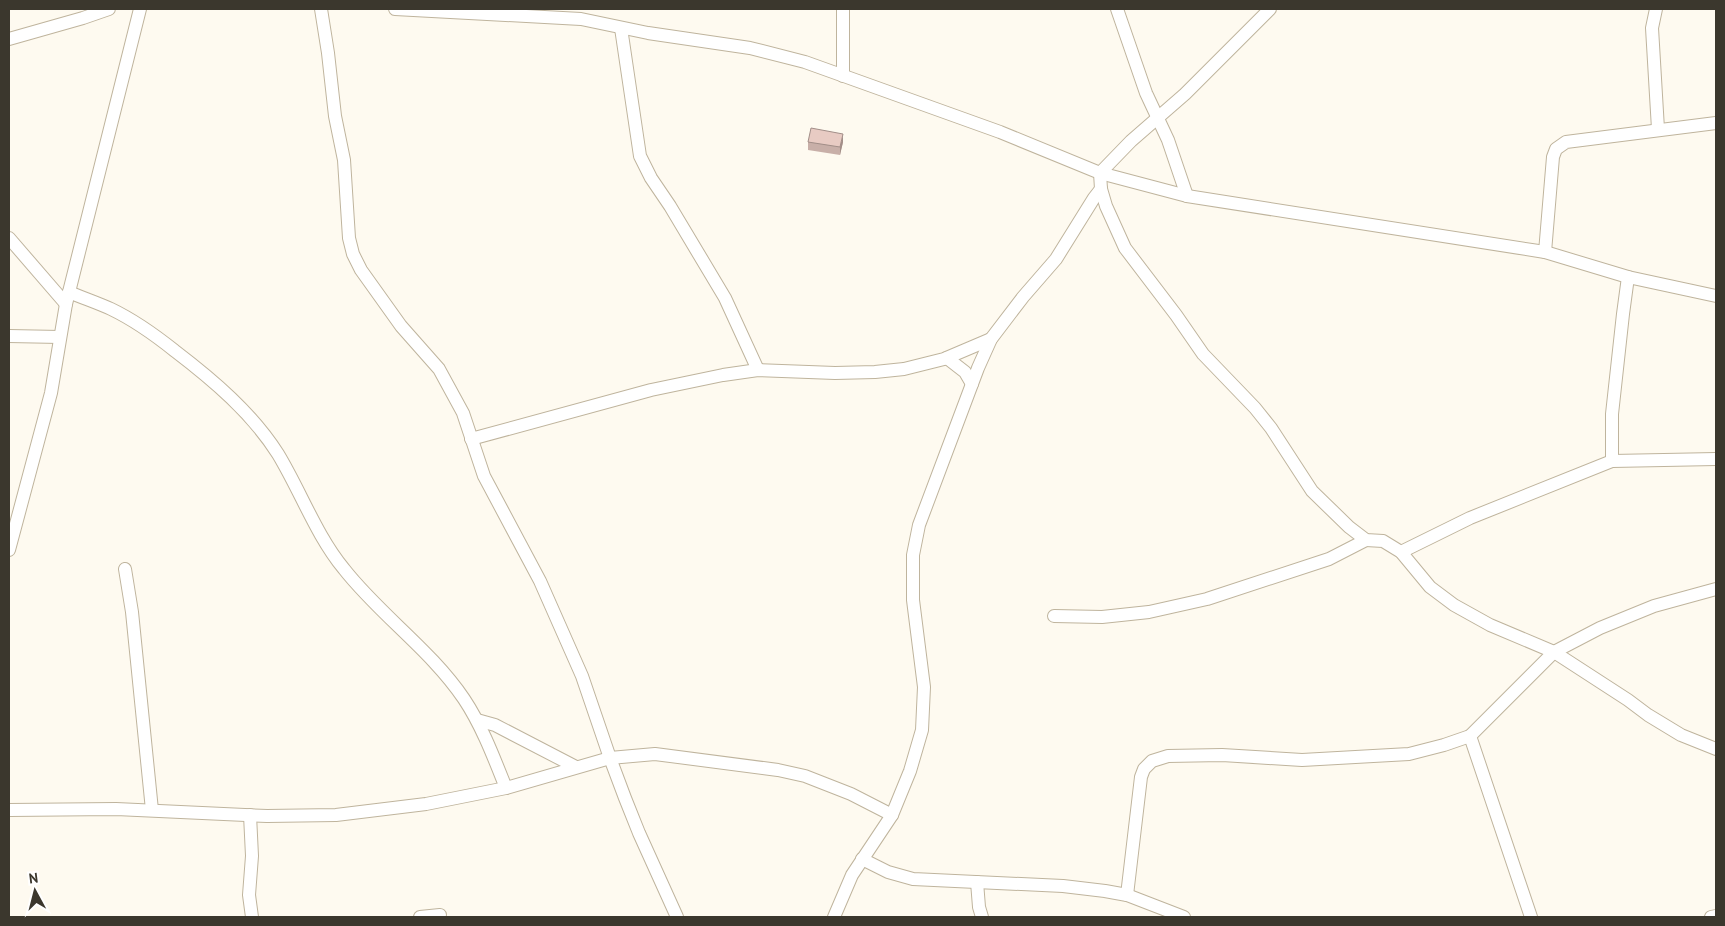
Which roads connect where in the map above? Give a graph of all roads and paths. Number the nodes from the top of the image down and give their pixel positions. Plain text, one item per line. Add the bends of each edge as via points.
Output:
1 (109, 9) edge
2 (140, 9) edge
3 (321, 9) edge
4 (395, 9) edge
5 (564, 9) edge
6 (843, 9) edge
7 (1117, 9) edge
8 (1270, 9) edge
9 (1656, 9) edge
10 (581, 19) junction
11 (621, 28) junction
12 (9, 39) edge
13 (843, 76) junction
14 (1157, 120) junction
15 (1716, 123) edge
16 (1658, 130) junction
17 (1100, 174) junction
18 (1101, 189) junction
19 (1187, 196) junction
20 (9, 238) edge
21 (1545, 252) junction
22 (1628, 277) junction
23 (1716, 296) edge
24 (68, 298) junction
25 (9, 336) edge
26 (60, 337) junction
27 (992, 339) junction
28 (947, 358) junction
29 (758, 370) junction
30 (972, 384) junction
31 (471, 439) junction
32 (1716, 459) edge
33 (1612, 461) junction
34 (1366, 540) junction
35 (9, 550) edge
36 (1401, 552) junction
37 (125, 569) dead end
38 (1716, 589) edge
39 (1054, 616) dead end
40 (1554, 652) junction
41 (477, 720) junction
42 (1470, 736) junction
43 (1716, 749) edge
44 (610, 758) junction
45 (576, 768) junction
46 (506, 788) junction
47 (9, 810) edge
48 (152, 810) junction
49 (250, 815) junction
50 (892, 815) junction
51 (862, 859) junction
52 (977, 882) junction
53 (1127, 895) junction
54 (440, 914) dead end
55 (1716, 916) edge
56 (252, 917) edge
57 (420, 917) edge
58 (677, 917) edge
59 (834, 917) edge
60 (982, 917) edge
61 (1184, 917) edge
62 (1531, 917) edge
63 (1711, 917) edge

1 - 12 street
2 - 24 street
3 - 31 street via 344,160 353,254 401,326 439,369 463,413
4 - 10 street
5 - 10 street
6 - 13 street
7 - 14 street
8 - 14 street
9 - 16 street via 1652,28
10 - 11 street
11 - 13 street via 750,48
11 - 29 street via 640,156 725,298
13 - 17 street via 1000,132
14 - 17 street via 1131,141
14 - 19 street via 1168,140
15 - 16 street
16 - 21 street via 1566,142 1556,149
17 - 18 street
17 - 19 street
18 - 27 street via 1056,259
18 - 34 street via 1125,248 1203,354 1271,428 1312,491
19 - 21 street
20 - 24 street
21 - 22 street
22 - 23 street
22 - 33 street via 1612,414
24 - 26 street
24 - 41 street via 112,309 149,331 198,368 261,428 299,490 332,555 352,580 437,665
25 - 26 street
26 - 35 street via 51,393
27 - 28 street
27 - 30 street
28 - 29 street via 904,369 875,372
28 - 30 street via 965,372
29 - 31 street via 651,390
30 - 50 street via 919,525 913,555 914,600 924,687 922,730
31 - 44 street via 484,476 540,581 582,676
32 - 33 street
33 - 36 street via 1470,518
34 - 36 street via 1383,542
34 - 39 street via 1329,559 1207,599 1148,612
36 - 40 street via 1430,587 1454,605 1490,625
37 - 48 street
38 - 40 street via 1654,606 1600,628
40 - 42 street
40 - 43 street via 1681,735
41 - 45 street via 495,725
41 - 46 street
42 - 53 street via 1409,754 1302,760 1222,755 1168,756 1152,761 1141,777
42 - 62 street
44 - 45 street
44 - 50 street via 654,754 778,770 828,784
44 - 58 street
45 - 46 street
46 - 49 street via 426,804 336,816
47 - 48 street
48 - 49 street
49 - 56 street via 252,856 249,895
50 - 51 street
51 - 52 street via 888,872 913,879
51 - 59 street
52 - 53 street via 1062,886
52 - 60 street
53 - 61 street
54 - 57 street
55 - 63 street

